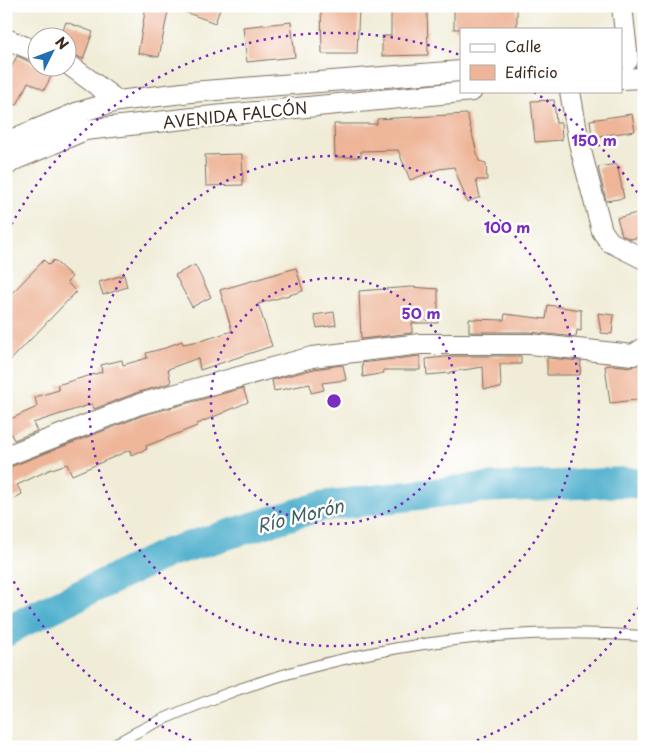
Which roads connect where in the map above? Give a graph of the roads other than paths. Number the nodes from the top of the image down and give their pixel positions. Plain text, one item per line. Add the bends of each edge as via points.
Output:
1 (622, 6) edge
2 (6, 39) edge
3 (28, 48) edge
4 (631, 60) edge
5 (78, 71) edge
6 (460, 71) edge
7 (644, 78) edge
8 (622, 79) edge
9 (462, 92) edge
10 (570, 92) edge
11 (118, 101) junction
12 (6, 142) edge
13 (6, 166) edge
14 (644, 259) edge
15 (644, 348) edge
16 (6, 456) edge
17 (644, 636) edge
18 (111, 747) edge

1 - 4 street
2 - 3 street
5 - 11 street
6 - 11 street, AVENIDA FALCÓN via 191,92
7 - 8 street
9 - 13 street, AVENIDA FALCÓN via 86,130
10 - 14 street via 579,143 602,232 610,242
11 - 12 street, AVENIDA FALCÓN via 79,112
15 - 16 street via 633,354 530,344 420,344 312,357 140,404
17 - 18 lane via 527,635 435,643 349,658 227,693 154,724

